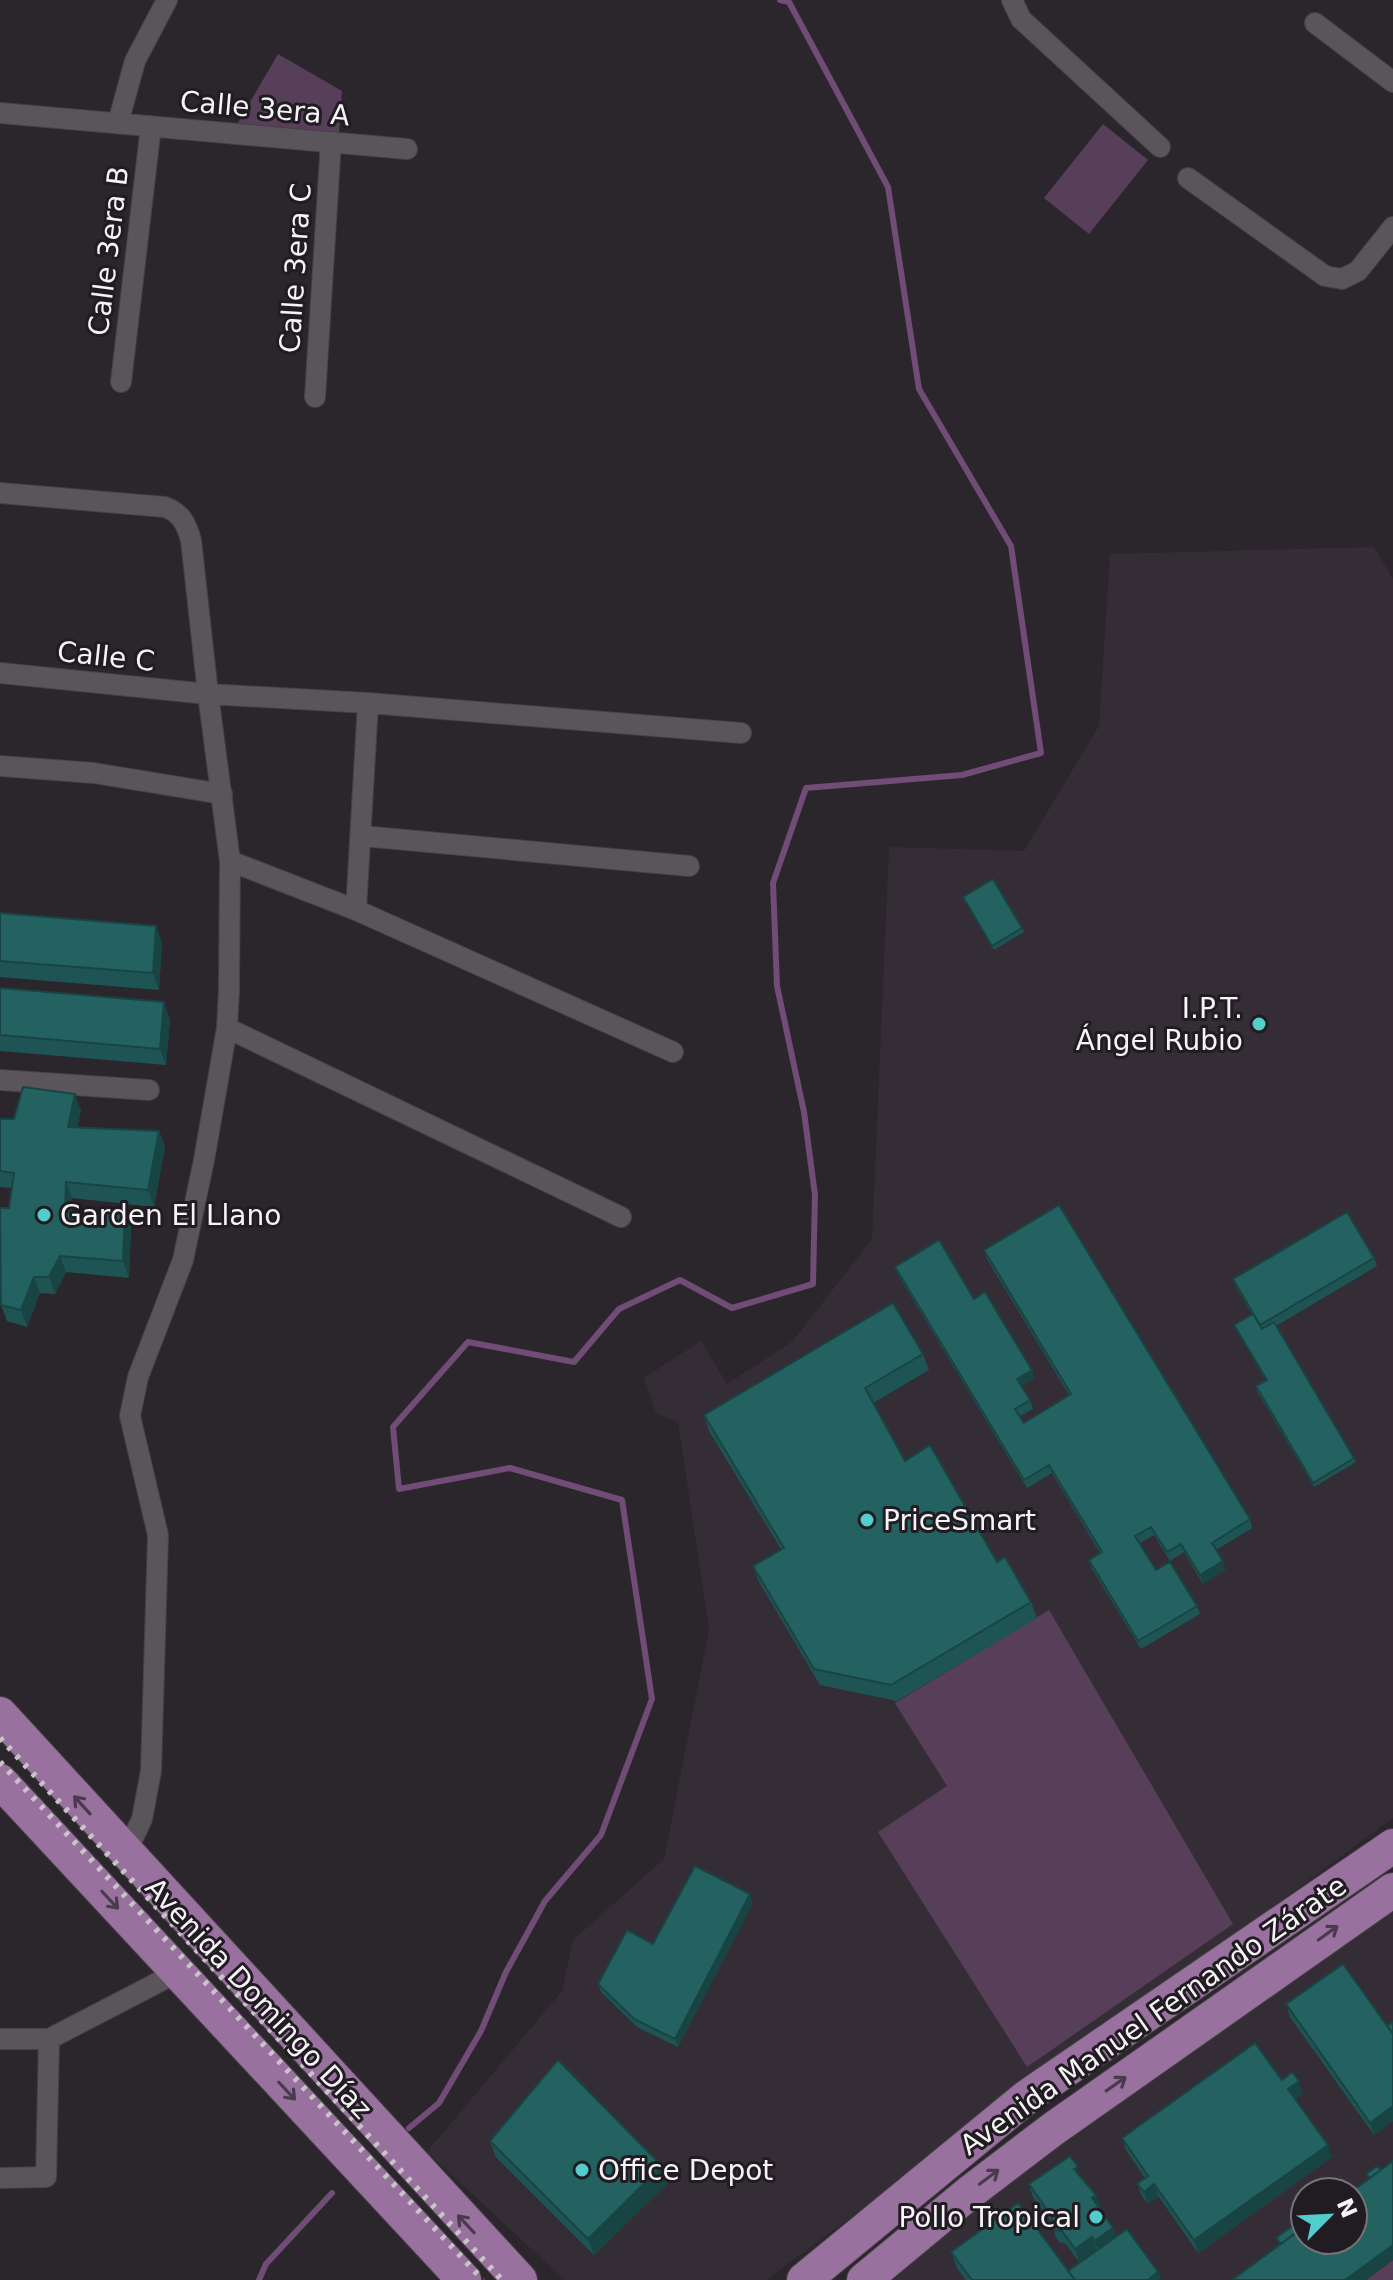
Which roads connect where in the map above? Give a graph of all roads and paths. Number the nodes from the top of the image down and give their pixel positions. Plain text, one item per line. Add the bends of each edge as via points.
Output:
1 (167, 0) edge
2 (1012, 0) edge
3 (1315, 23) dead end
4 (1393, 82) edge
5 (0, 113) edge
6 (118, 123) junction
7 (151, 126) junction
8 (331, 142) junction
9 (1160, 147) dead end
10 (407, 149) dead end
11 (1188, 178) dead end
12 (1393, 227) edge
13 (121, 382) dead end
14 (315, 397) dead end
15 (0, 493) edge
16 (0, 673) edge
17 (208, 694) junction
18 (368, 703) junction
19 (741, 733) dead end
20 (0, 766) edge
21 (222, 794) junction
22 (362, 836) junction
23 (230, 861) junction
24 (689, 866) dead end
25 (356, 910) junction
26 (227, 1028) junction
27 (673, 1052) dead end
28 (0, 1080) edge
29 (149, 1090) dead end
30 (621, 1217) dead end
31 (0, 1714) edge
32 (0, 1781) edge
33 (1393, 1846) edge
34 (122, 1848) junction
35 (1393, 1890) edge
36 (178, 1972) junction
37 (0, 2039) edge
38 (49, 2039) junction
39 (1028, 2096) junction
40 (1053, 2129) junction
41 (0, 2178) edge
42 (920, 2182) junction
43 (464, 2280) edge
44 (520, 2280) edge
45 (804, 2280) edge
46 (832, 2280) edge
47 (864, 2280) edge

1 - 6 street via 135,61
2 - 9 street via 1021,19
3 - 4 street
5 - 6 street, Calle 3era A
6 - 7 street, Calle 3era A
7 - 8 street, Calle 3era A
7 - 13 street, Calle 3era B
8 - 10 street, Calle 3era A
8 - 14 street, Calle 3era C
11 - 12 street via 1325,276 1342,279 1358,271
15 - 17 street via 175,511 191,540
16 - 17 street, Calle C
17 - 18 street, Calle C
17 - 21 street
18 - 19 street, Calle C
18 - 22 street
20 - 21 street via 94,773
21 - 23 street
22 - 24 street
22 - 25 street
23 - 25 street
23 - 26 street
25 - 27 street
26 - 30 street
26 - 34 street via 183,1260 138,1377 130,1416 158,1535 151,1771 142,1819
28 - 29 street
34 -> 31 main road, Avenida Domingo Díaz
32 -> 36 main road, Avenida Domingo Díaz
33 - 39 main road, Avenida Manuel Fernando Zárate
44 -> 34 main road, Avenida Domingo Díaz
40 -> 35 main road, Avenida Manuel Fernando Zárate
36 - 38 street
36 -> 43 main road, Avenida Domingo Díaz
37 - 38 street
38 - 41 street via 46,2177
39 - 40 main road
39 - 42 main road, Avenida Manuel Fernando Zárate
47 -> 40 main road, Avenida Manuel Fernando Zárate
42 - 45 main road, Avenida Manuel Fernando Zárate
42 - 46 main road via 892,2225

